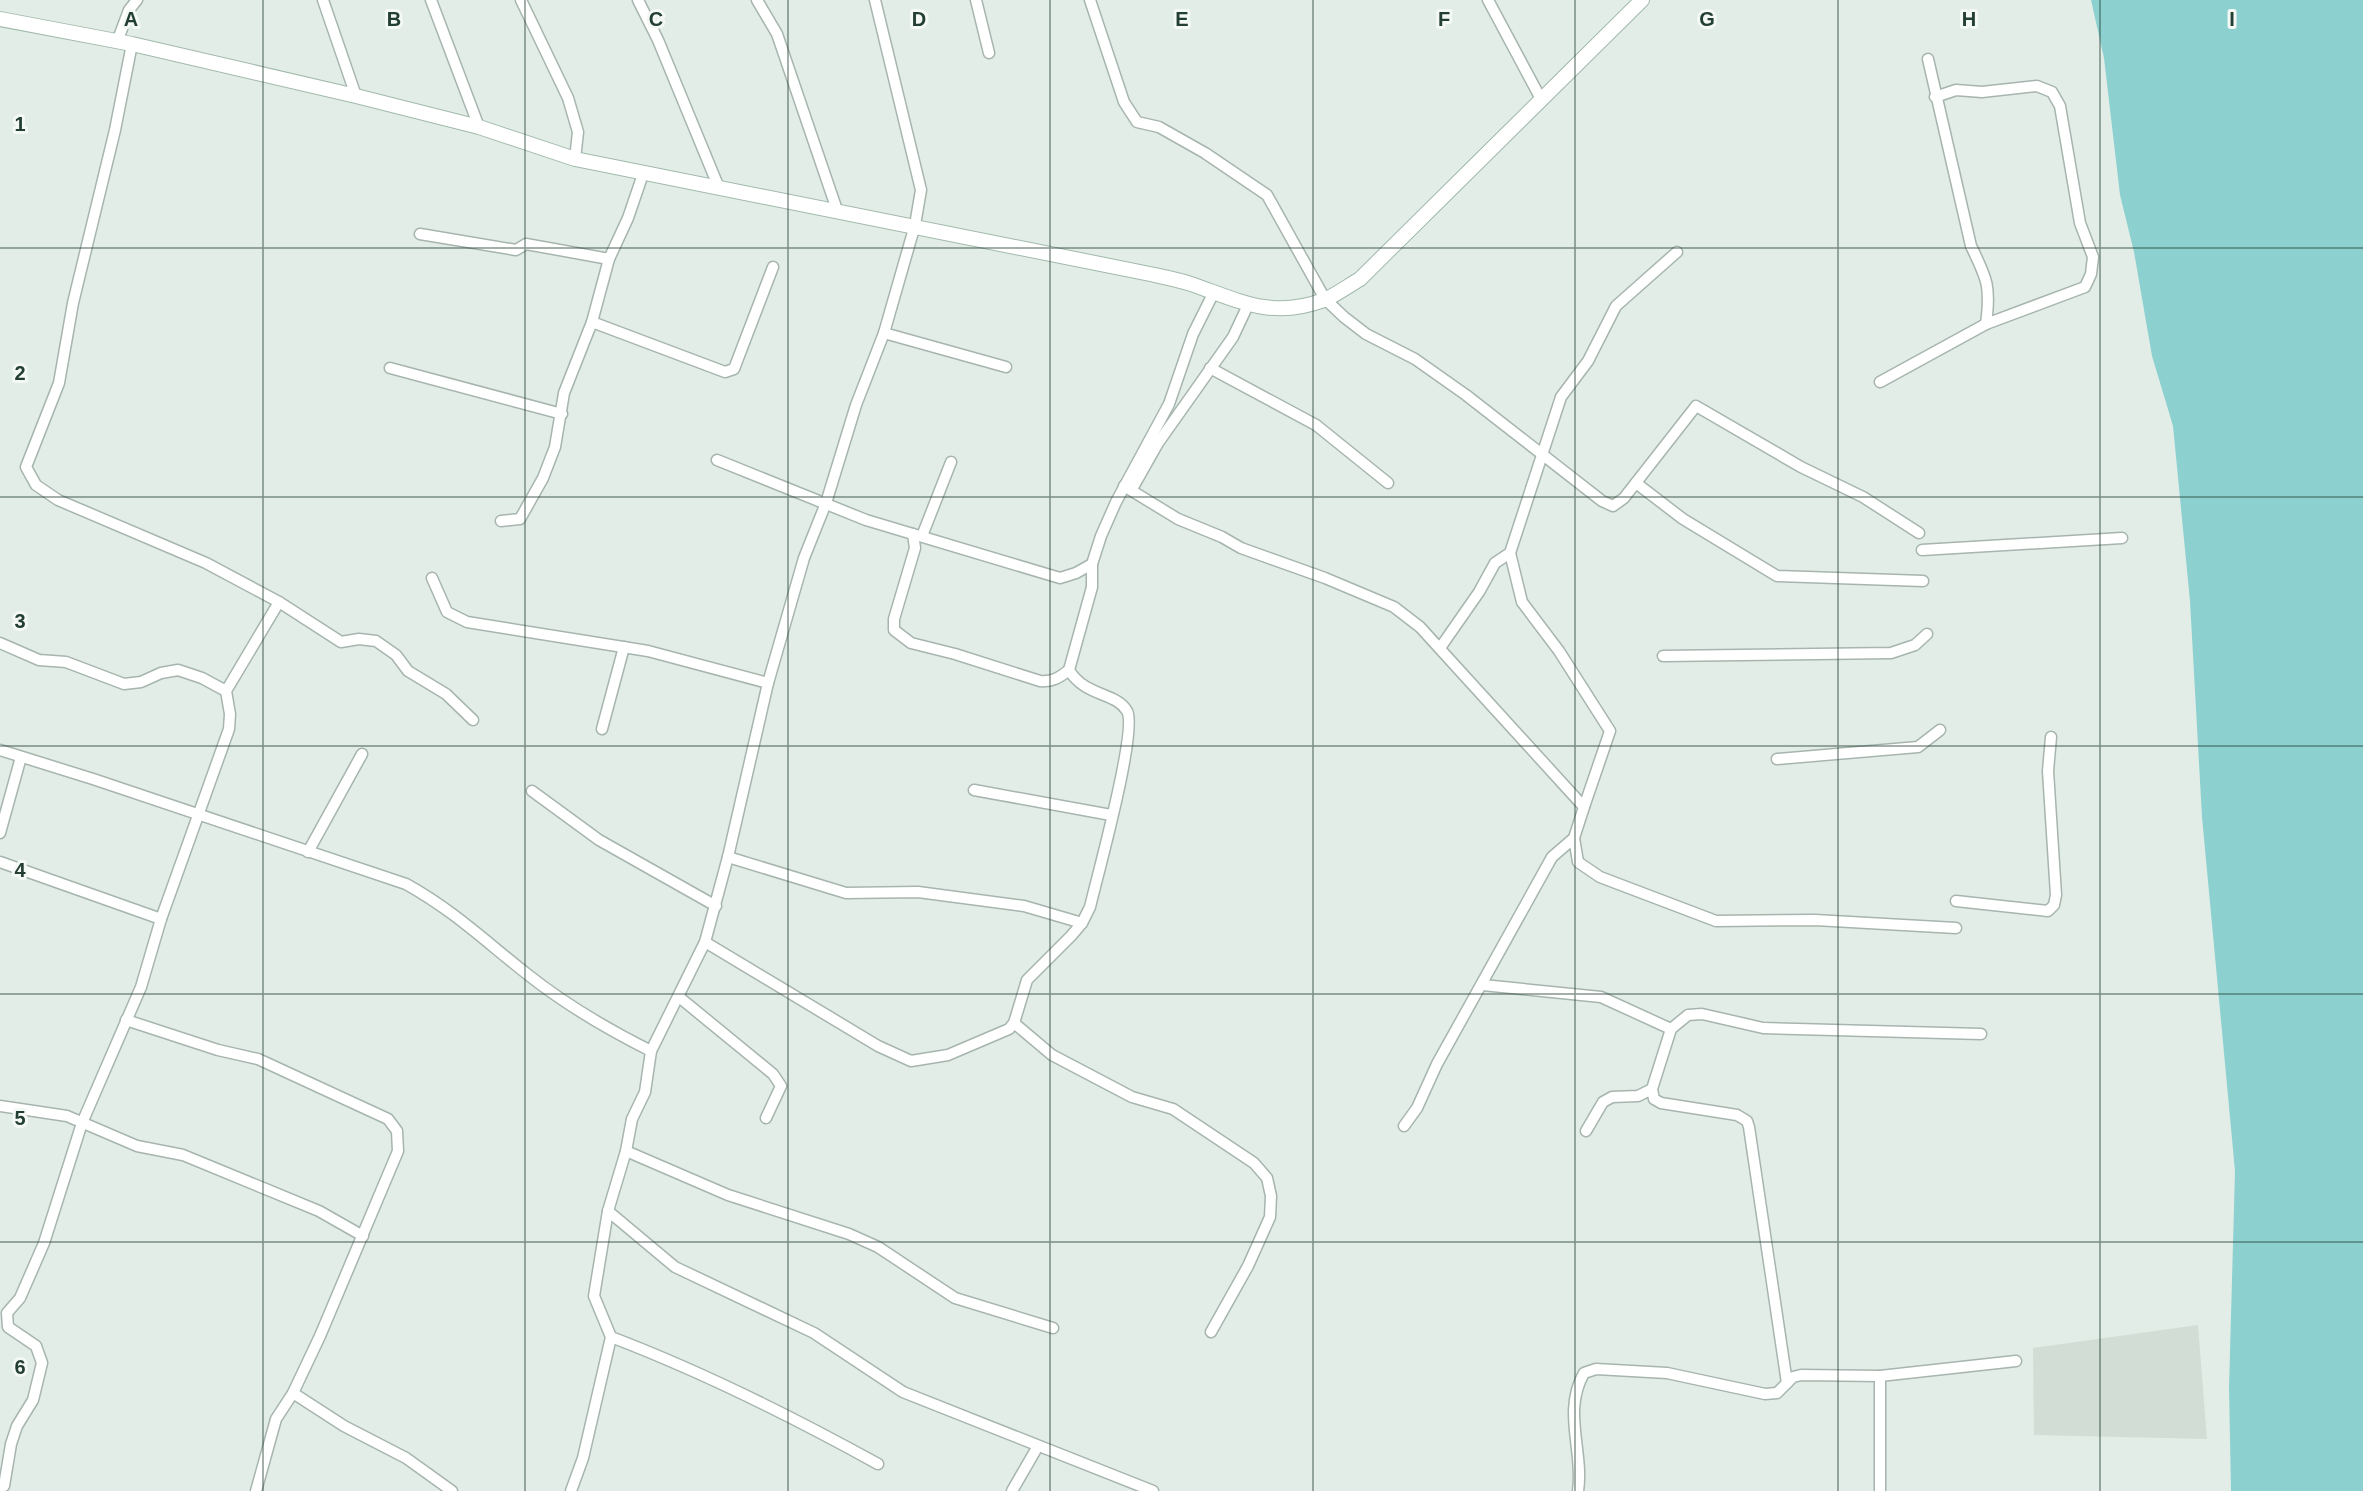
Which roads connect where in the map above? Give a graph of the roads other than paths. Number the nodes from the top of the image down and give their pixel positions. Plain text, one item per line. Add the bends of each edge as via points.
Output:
1 (137, 0) edge
2 (323, 0) edge
3 (431, 0) edge
4 (521, 0) edge
5 (638, 0) edge
6 (757, 0) edge
7 (875, 0) edge
8 (976, 0) edge
9 (1090, 0) edge
10 (1488, 0) edge
11 (1642, 0) edge
12 (0, 20) edge
13 (117, 42) junction
14 (132, 44) junction
15 (989, 53) dead end
16 (1928, 59) dead end
17 (356, 96) junction
18 (1935, 97) junction
19 (1542, 101) junction
20 (479, 127) junction
21 (575, 159) junction
22 (643, 174) junction
23 (719, 188) junction
24 (837, 210) junction
25 (915, 225) junction
26 (420, 234) dead end
27 (1677, 252) dead end
28 (609, 259) junction
29 (773, 267) dead end
30 (1213, 294) junction
31 (1325, 299) junction
32 (1248, 305) junction
33 (592, 322) junction
34 (1986, 324) junction
35 (884, 333) junction
36 (1006, 367) dead end
37 (390, 368) dead end
38 (1210, 368) junction
39 (1880, 382) dead end
40 (562, 414) junction
41 (1544, 455) junction
42 (717, 459) dead end
43 (951, 462) dead end
44 (1388, 483) dead end
45 (1636, 483) junction
46 (1128, 487) junction
47 (826, 503) junction
48 (501, 521) dead end
49 (1919, 533) dead end
50 (917, 535) junction
51 (2122, 538) dead end
52 (1922, 550) dead end
53 (1510, 553) junction
54 (1092, 564) junction
55 (432, 578) dead end
56 (1923, 581) dead end
57 (279, 602) junction
58 (1927, 634) dead end
59 (0, 643) edge
60 (624, 647) junction
61 (1440, 648) junction
62 (1663, 656) dead end
63 (1068, 670) junction
64 (768, 683) junction
65 (226, 691) junction
66 (473, 720) dead end
67 (602, 729) dead end
68 (1940, 730) dead end
69 (2051, 737) dead end
70 (0, 750) edge
71 (362, 754) dead end
72 (21, 757) junction
73 (1777, 759) dead end
74 (974, 790) dead end
75 (532, 791) dead end
76 (1584, 807) junction
77 (198, 814) junction
78 (1111, 815) junction
79 (0, 833) edge
80 (1574, 838) junction
81 (308, 852) junction
82 (728, 857) junction
83 (0, 862) edge
84 (1956, 902) dead end
85 (716, 906) junction
86 (161, 919) junction
87 (1082, 923) junction
88 (1956, 928) dead end
89 (705, 942) junction
90 (1483, 985) junction
91 (678, 997) junction
92 (126, 1020) junction
93 (1014, 1023) junction
94 (1671, 1029) junction
95 (1981, 1034) dead end
96 (651, 1051) junction
97 (1652, 1089) junction
98 (0, 1106) edge
99 (766, 1118) dead end
100 (82, 1123) junction
101 (1404, 1126) dead end
102 (1586, 1131) dead end
103 (626, 1151) junction
104 (608, 1211) junction
105 (363, 1236) junction
106 (1053, 1328) dead end
107 (1211, 1332) dead end
108 (611, 1337) junction
109 (2016, 1361) dead end
110 (1880, 1376) junction
111 (1787, 1383) junction
112 (293, 1393) junction
113 (1038, 1446) junction
114 (878, 1464) dead end
115 (0, 1488) edge
116 (256, 1491) edge
117 (452, 1491) edge
118 (572, 1491) edge
119 (1012, 1491) edge
120 (1153, 1491) edge
121 (1578, 1491) edge
122 (1880, 1491) edge

1 - 13 street
2 - 17 street
3 - 20 street
4 - 21 street via 568,98 578,132
5 - 23 street
6 - 24 street via 777,34
7 - 25 street via 921,190
8 - 15 street
9 - 31 street via 1124,102 1137,122 1159,128 1205,153 1267,195
10 - 19 street
11 - 19 street
12 - 13 street
13 - 14 street
14 - 17 street
14 - 57 street via 73,303 59,383 26,467 36,484 58,500 206,563
16 - 18 street
17 - 20 street
18 - 34 street via 1971,246 1986,273
18 - 34 street via 1956,90 1982,92 2037,86 2052,92 2060,106 2080,224 2093,257 2091,274 2085,287
19 - 31 street via 1360,279
20 - 21 street
21 - 22 street
22 - 23 street
22 - 28 street
23 - 24 street
24 - 25 street
25 - 30 street via 1150,274 1195,285
25 - 35 street
26 - 28 street via 516,250 526,244
27 - 41 street via 1616,306 1588,362 1561,397
28 - 33 street
29 - 33 street via 734,369 725,372
30 - 32 street
30 - 46 street via 1193,334 1169,404
31 - 32 street via 1291,309
31 - 41 street via 1366,334 1415,359
32 - 38 street via 1233,337
33 - 40 street via 564,393
34 - 39 street
35 - 36 street
35 - 47 street via 856,405
37 - 40 street
38 - 44 street via 1316,425
38 - 46 street
40 - 48 street via 555,447 531,503 520,519
41 - 45 street via 1613,506
41 - 53 street
42 - 47 street
43 - 50 street
45 - 49 street via 1696,406 1863,497
45 - 56 street via 1683,519 1777,576
46 - 54 street
46 - 61 street via 1178,519 1241,548 1394,608
47 - 50 street
47 - 64 street via 804,558
50 - 54 street via 1060,578
50 - 63 street via 894,619 899,637 1040,681 1060,678
51 - 52 street
53 - 61 street via 1495,563
53 - 76 street via 1522,602 1610,731
54 - 63 street via 1092,587
55 - 60 street via 447,612 467,622
57 - 65 street
57 - 66 street via 341,642 375,640 396,655 408,671 446,694
58 - 62 street via 1915,645 1891,653
59 - 65 street via 39,660 66,662 124,684 178,670
60 - 64 street
60 - 67 street
61 - 76 street
63 - 78 street via 1076,682 1128,712 1123,767
64 - 82 street
65 - 77 street via 231,714 229,729
68 - 73 street via 1918,747
69 - 84 street via 2048,771 2054,905 2048,911 2027,911
70 - 72 street
71 - 81 street
72 - 77 street
72 - 79 street
74 - 78 street
75 - 85 street via 598,840
76 - 80 street
77 - 81 street
77 - 86 street
78 - 87 street via 1090,907
80 - 88 street via 1578,862 1600,877 1716,921 1815,920
80 - 90 street via 1552,857
81 - 96 street via 406,884 440,902 527,974 592,1021
82 - 85 street
82 - 87 street via 846,893 918,892 1024,906
83 - 86 street
85 - 89 street
86 - 92 street via 141,987
87 - 93 street via 1027,980
89 - 91 street
89 - 93 street via 879,1046 911,1061 974,1046 1010,1029
90 - 94 street via 1601,997
90 - 101 street
91 - 96 street
91 - 99 street via 773,1074 781,1086
92 - 100 street
92 - 105 street via 258,1059 388,1119 397,1131 398,1151
93 - 107 street via 1052,1055 1132,1097 1173,1109 1254,1162 1267,1178 1270,1217
94 - 95 street via 1688,1016 1702,1014 1763,1028
94 - 97 street
96 - 103 street via 645,1092 633,1119
97 - 102 street via 1638,1096 1612,1097 1603,1102
97 - 111 street via 1654,1099 1661,1103 1737,1115 1747,1122
98 - 100 street via 68,1116
100 - 105 street via 137,1146 183,1155 319,1211
100 - 115 street via 44,1243 20,1298 7,1312 8,1327 36,1346 42,1362 33,1400 17,1426 4,1486
103 - 104 street
103 - 106 street via 728,1195 879,1247 955,1298
104 - 108 street via 594,1296
104 - 113 street via 675,1267 814,1333 903,1392
105 - 112 street
108 - 114 street via 660,1355 798,1419
108 - 118 street
109 - 110 street
110 - 111 street via 1801,1375
110 - 122 street
111 - 121 street via 1777,1393 1765,1394 1667,1373 1596,1369 1584,1373 1577,1384 1572,1420 1581,1474
112 - 116 street via 276,1419
112 - 117 street via 344,1426 406,1458
113 - 119 street
113 - 120 street

